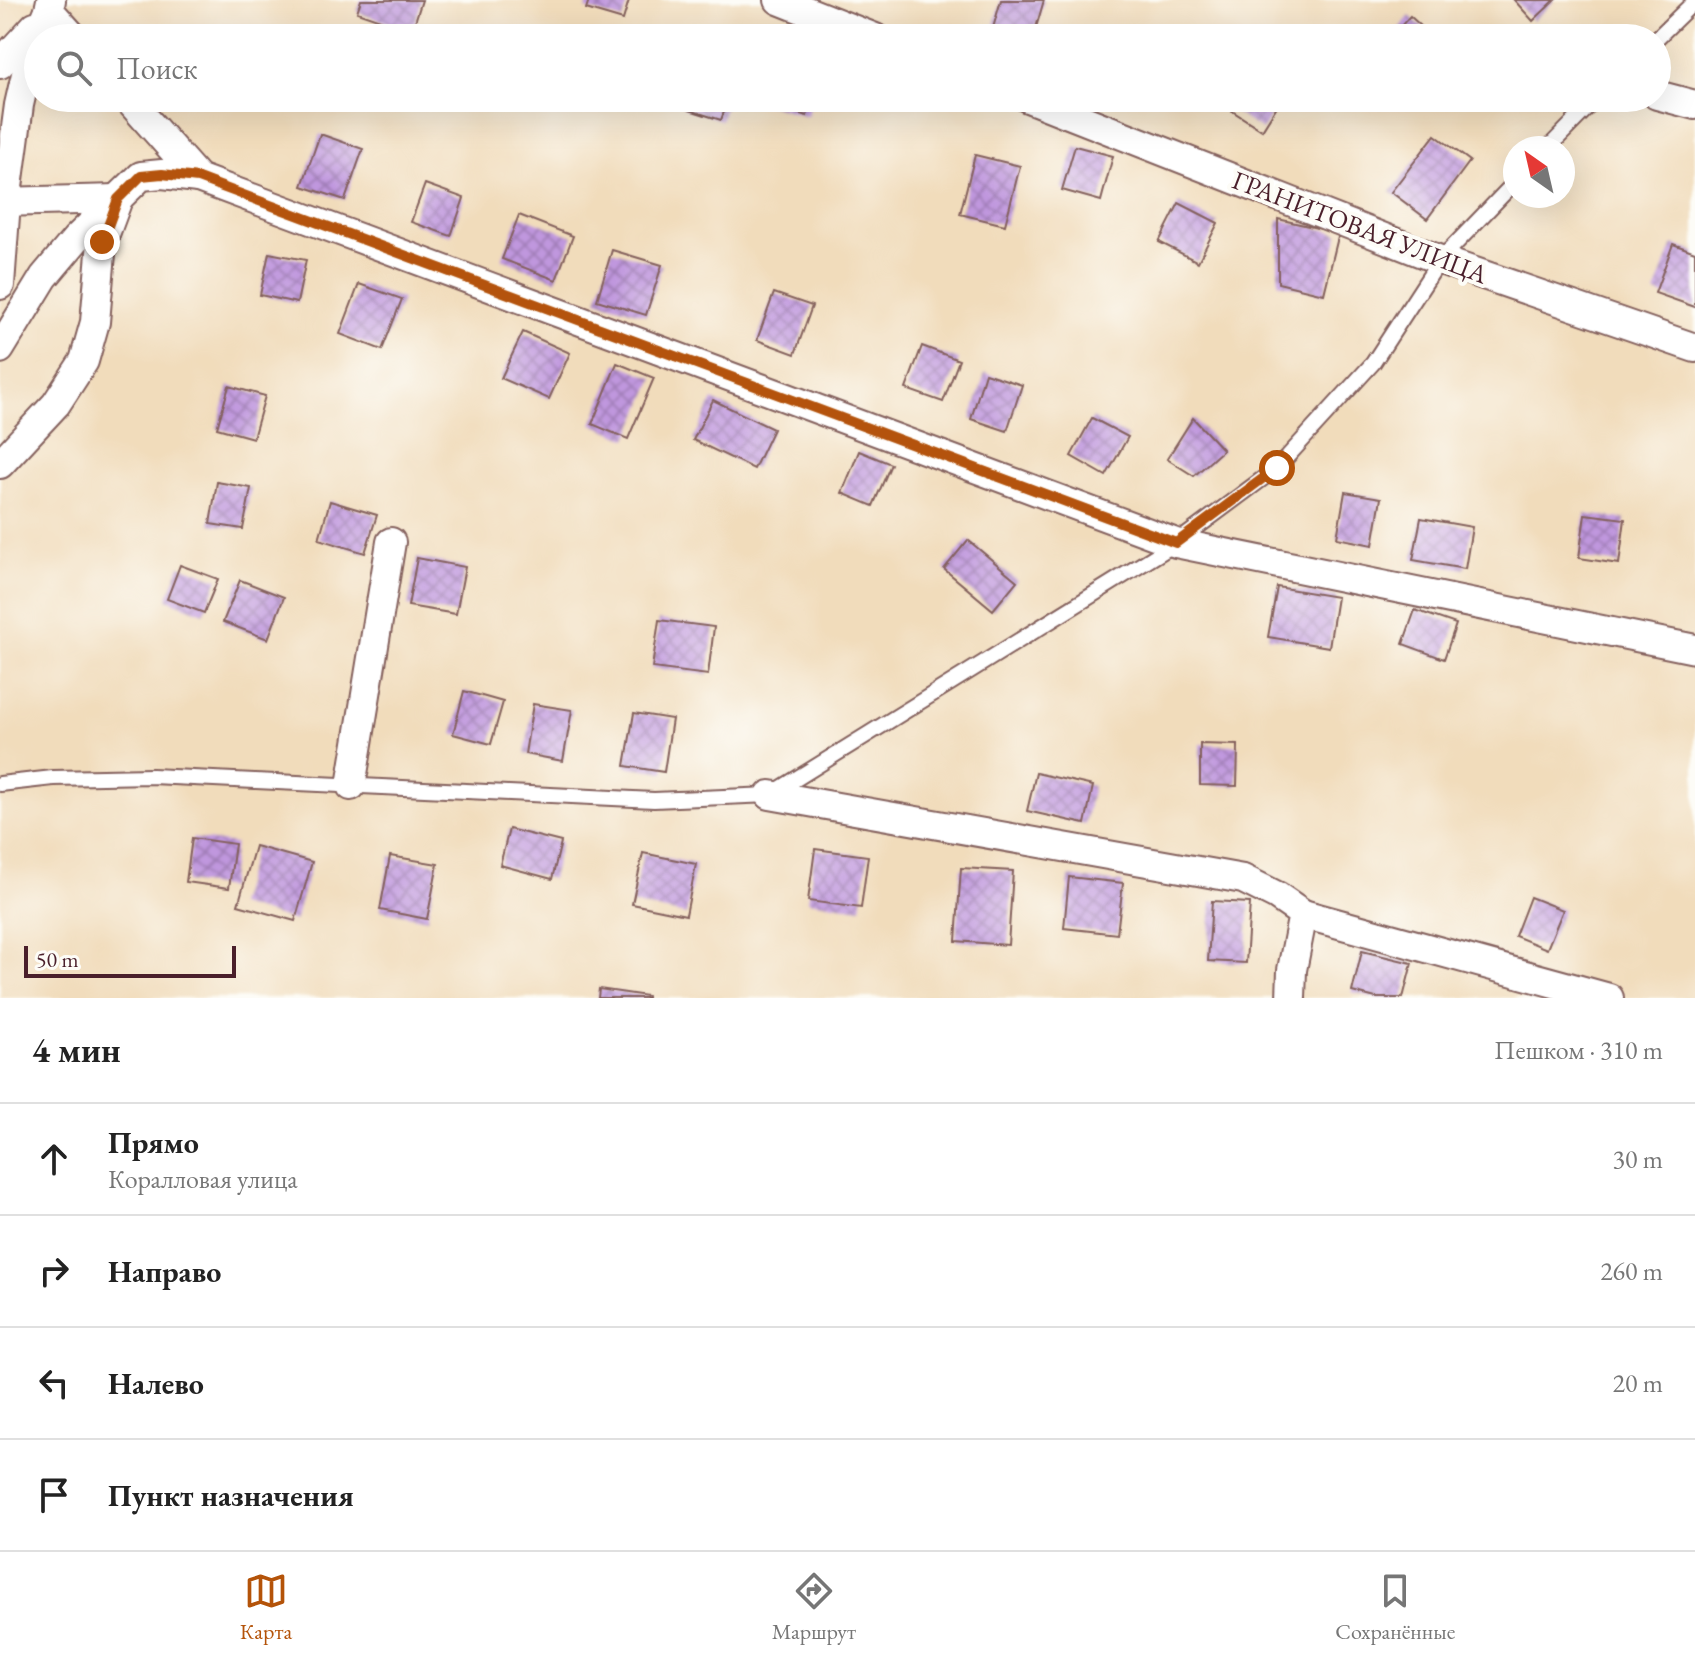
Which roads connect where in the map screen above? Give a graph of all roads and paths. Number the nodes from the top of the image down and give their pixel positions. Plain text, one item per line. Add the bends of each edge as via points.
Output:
1 (779, 0) edge
2 (1695, 1) edge
3 (50, 5) edge
4 (34, 24) edge
5 (42, 24) edge
6 (64, 24) edge
7 (840, 24) edge
8 (1671, 24) edge
9 (24, 36) edge
10 (0, 64) edge
11 (24, 83) edge
12 (1671, 99) edge
13 (1695, 105) edge
14 (139, 112) edge
15 (1064, 112) edge
16 (1583, 112) edge
17 (1560, 136) edge
18 (198, 178) junction
19 (1503, 194) edge
20 (118, 199) junction
21 (3, 202) edge
22 (1440, 260) junction
23 (0, 285) edge
24 (0, 329) edge
25 (1695, 348) edge
26 (0, 349) edge
27 (0, 464) edge
28 (391, 542) dead end
29 (1176, 543) junction
30 (1695, 649) edge
31 (0, 784) edge
32 (351, 786) junction
33 (770, 795) junction
34 (1303, 914) junction
35 (1291, 998) edge
36 (1609, 998) edge

1 - 7 street
2 - 8 lane
3 - 4 street
3 - 5 street
3 - 6 street
9 - 10 street
11 - 21 street
12 - 13 street
14 - 18 street
15 - 22 street, ГРАНИТОВАЯ УЛИЦА
16 - 17 lane
18 - 20 street via 141,176
18 - 29 street
19 - 22 lane
20 - 21 street
20 - 26 street via 44,277
20 - 27 street via 102,242 95,322 84,361 56,404
21 - 23 street
22 - 25 street, ГРАНИТОВАЯ УЛИЦА
22 - 29 lane via 1373,363 1277,468
24 - 26 street
28 - 32 street
29 - 30 street
29 - 33 lane
31 - 32 lane via 152,776
32 - 33 lane via 654,800
33 - 34 street via 1243,879
34 - 35 street
34 - 36 street

